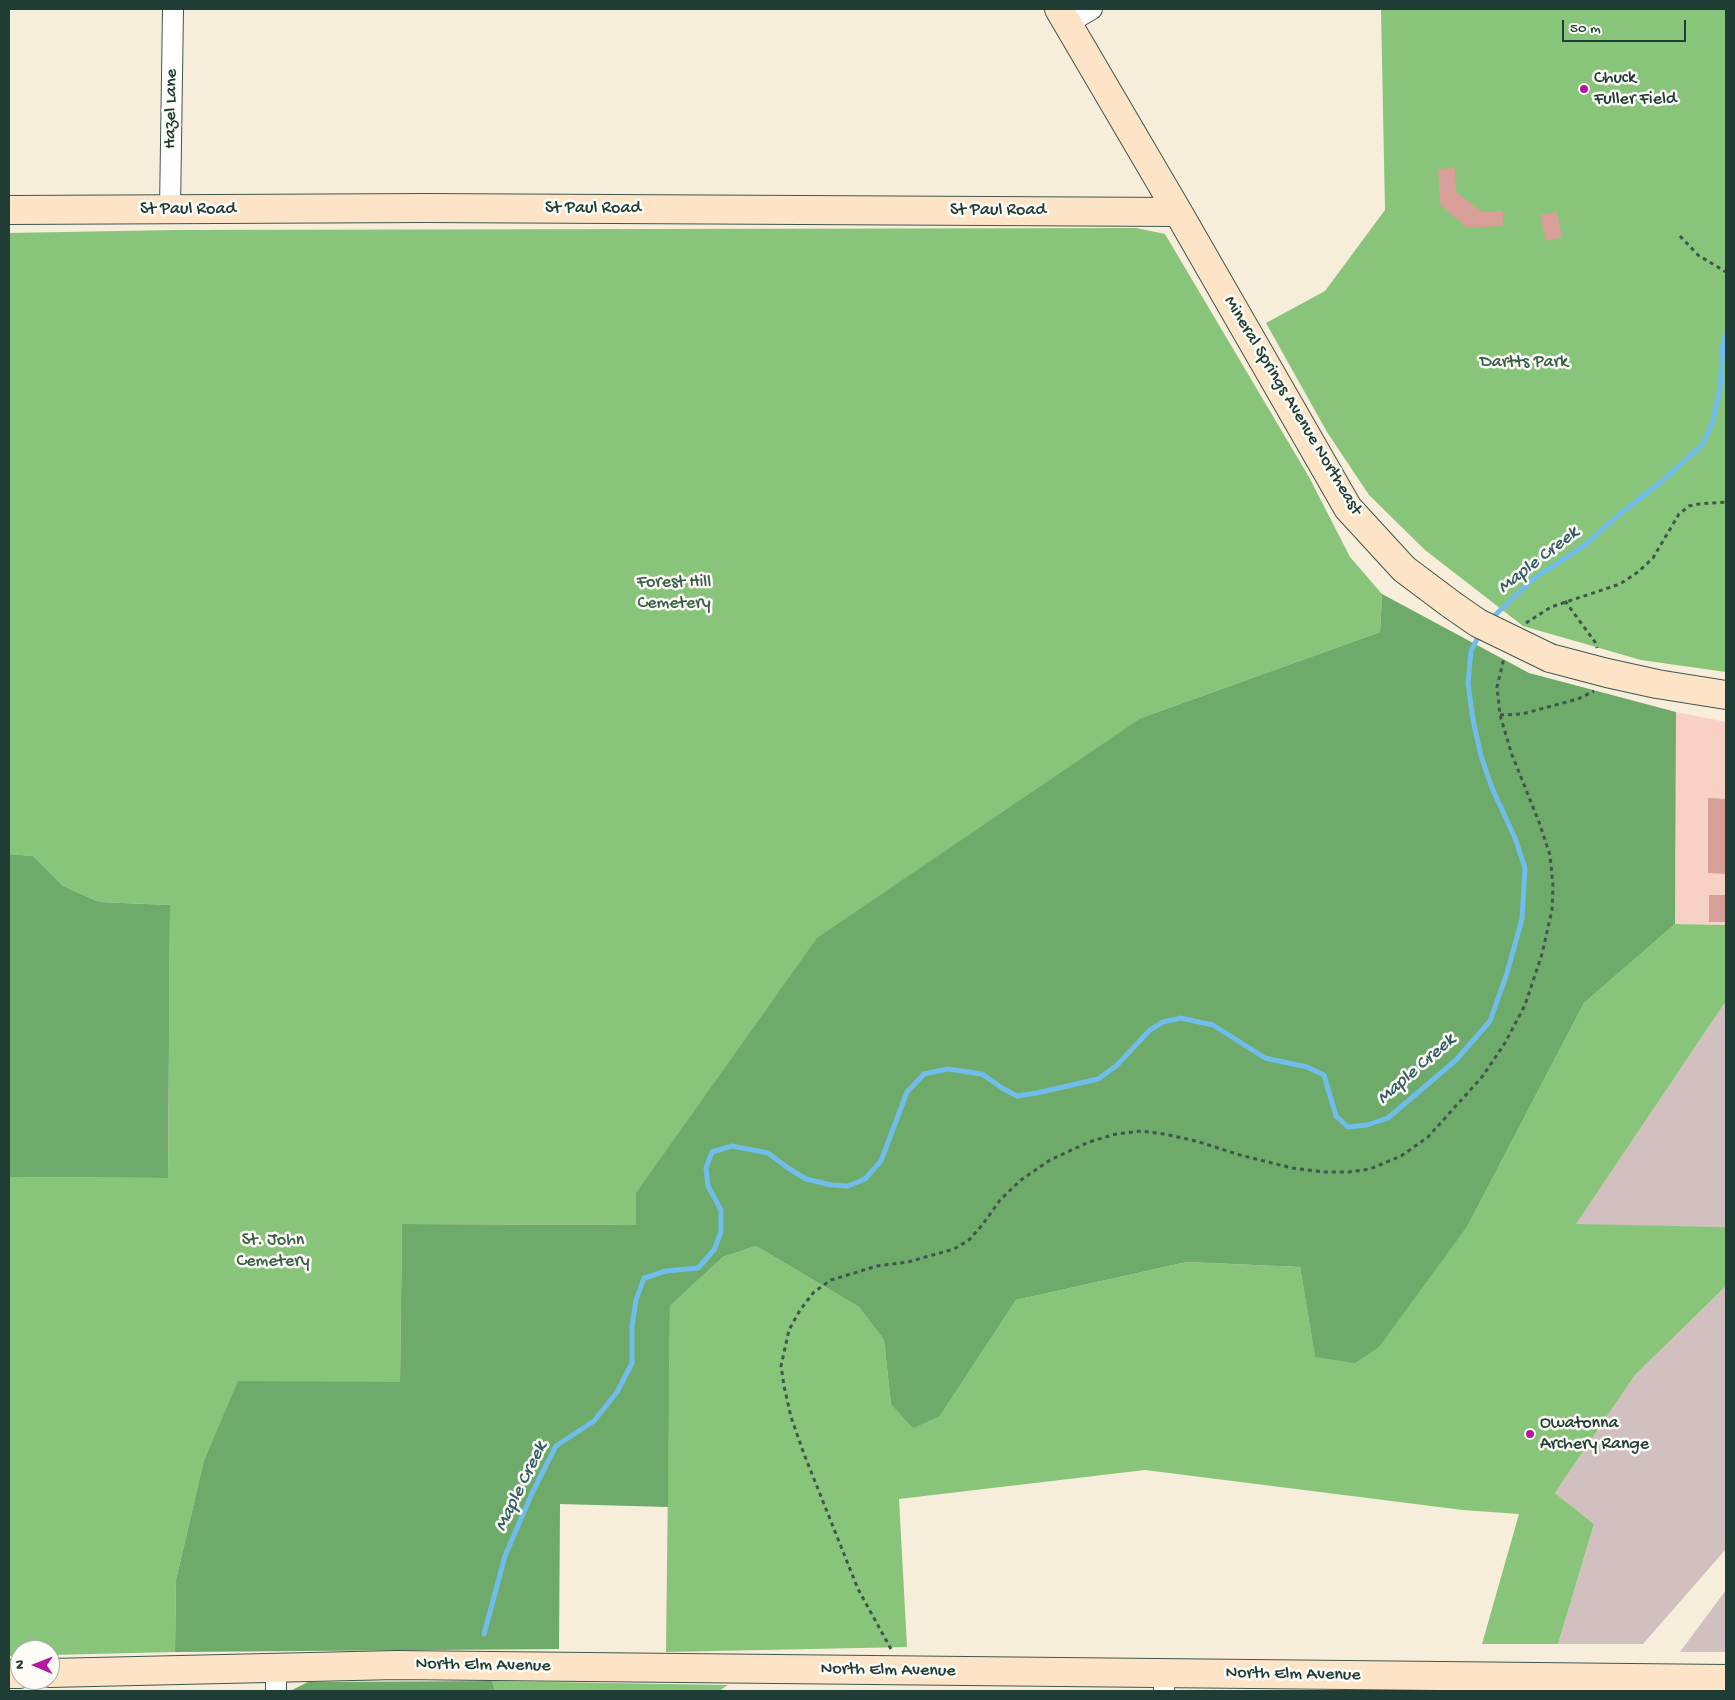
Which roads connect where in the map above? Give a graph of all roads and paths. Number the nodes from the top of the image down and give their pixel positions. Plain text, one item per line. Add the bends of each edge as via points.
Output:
1 (173, 9) edge
2 (1092, 9) edge
3 (1063, 16) edge
4 (9, 210) edge
5 (170, 210) junction
6 (1178, 212) junction
7 (1680, 236) dead end
8 (1726, 272) edge
9 (1726, 502) edge
10 (1607, 673) junction
11 (1726, 695) edge
12 (60, 1673) edge
13 (907, 1678) edge
14 (276, 1679) edge
15 (1726, 1679) edge
16 (1164, 1682) edge

1 - 5 street, Hazel Lane
2 - 3 street
3 - 6 street, Mineral Springs Avenue Northeast
4 - 5 street, St Paul Road
5 - 6 street, St Paul Road via 426,208
6 - 10 street, Mineral Springs Avenue Northeast, bridge via 1348,508 1404,569 1478,623 1550,658
7 - 8 path via 1698,254
9 - 10 path via 1689,506 1678,514 1653,558 1638,572 1620,584 1565,601 1595,642
10 - 11 street, Mineral Springs Avenue Northeast
10 - 13 path via 1594,691 1578,699 1522,714 1500,715 1550,855 1552,910 1525,1005 1505,1043 1482,1077 1428,1137 1402,1156 1370,1169 1324,1172 1292,1168 1164,1134 1141,1131 1116,1134 1088,1142 1050,1160 1021,1180 1000,1200 969,1240 954,1249 831,1280 814,1292 800,1310 789,1330 781,1366 792,1417 858,1589
12 - 14 street, North Elm Avenue
13 - 14 street, North Elm Avenue via 397,1665
13 - 16 street, North Elm Avenue
15 - 16 street, North Elm Avenue

